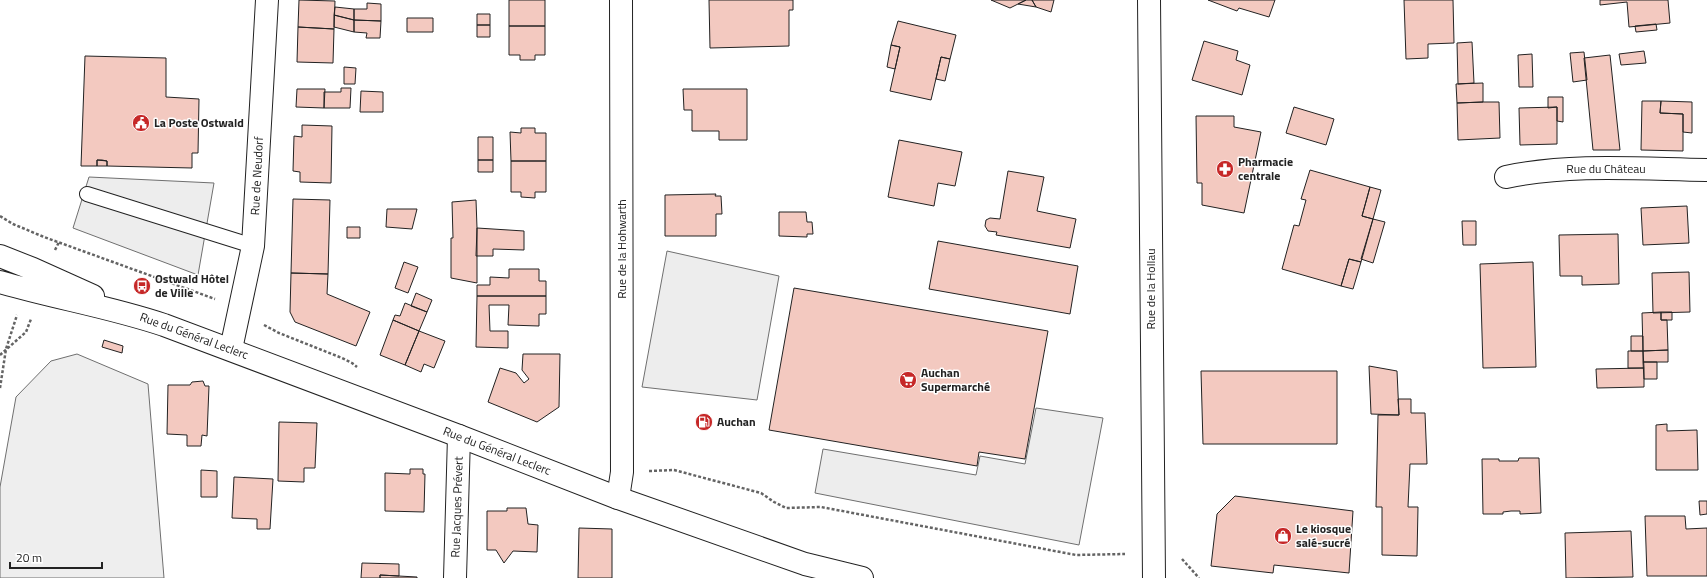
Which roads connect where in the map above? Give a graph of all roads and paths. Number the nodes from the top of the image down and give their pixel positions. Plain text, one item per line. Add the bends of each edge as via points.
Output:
1 (267, 0) edge
2 (621, 0) edge
3 (1149, 0) edge
4 (1707, 170) edge
5 (1506, 177) dead end
6 (87, 194) dead end
7 (0, 216) edge
8 (252, 246) junction
9 (0, 256) edge
10 (0, 282) edge
11 (39, 293) junction
12 (0, 296) edge
13 (240, 311) junction
14 (134, 315) junction
15 (16, 318) dead end
16 (6, 349) junction
17 (231, 350) junction
18 (0, 355) edge
19 (360, 371) dead end
20 (0, 388) edge
21 (459, 436) junction
22 (622, 472) junction
23 (618, 498) junction
24 (1125, 554) dead end
25 (857, 577) edge
26 (455, 578) edge
27 (1154, 578) edge

1 - 8 street, Rue de Neudorf
2 - 22 street, Rue de la Hohwarth
3 - 27 street, Rue de la Hollau
4 - 5 street, Rue du Château via 1582,168 1538,171
6 - 8 lane
7 - 13 path via 44,237 207,295
8 - 13 street, Rue de Neudorf
9 - 14 street, Rue du Général Leclerc via 46,274
10 - 11 street, Rue du Général Leclerc
11 - 12 street via 19,291
11 - 14 street, Rue du Général Leclerc
13 - 17 street, Rue de Neudorf
13 - 19 path via 279,333 352,363
14 - 17 street, Rue du Général Leclerc
15 - 16 path
16 - 18 path
16 - 20 path
17 - 21 street, Rue du Général Leclerc
21 - 23 street, Rue du Général Leclerc
21 - 26 street, Rue Jacques Prévert
22 - 23 street, Rue de la Hohwarth
22 - 24 path via 674,470 761,493 786,508 821,507 1076,554
23 - 25 street, Rue du Général Leclerc via 805,564

